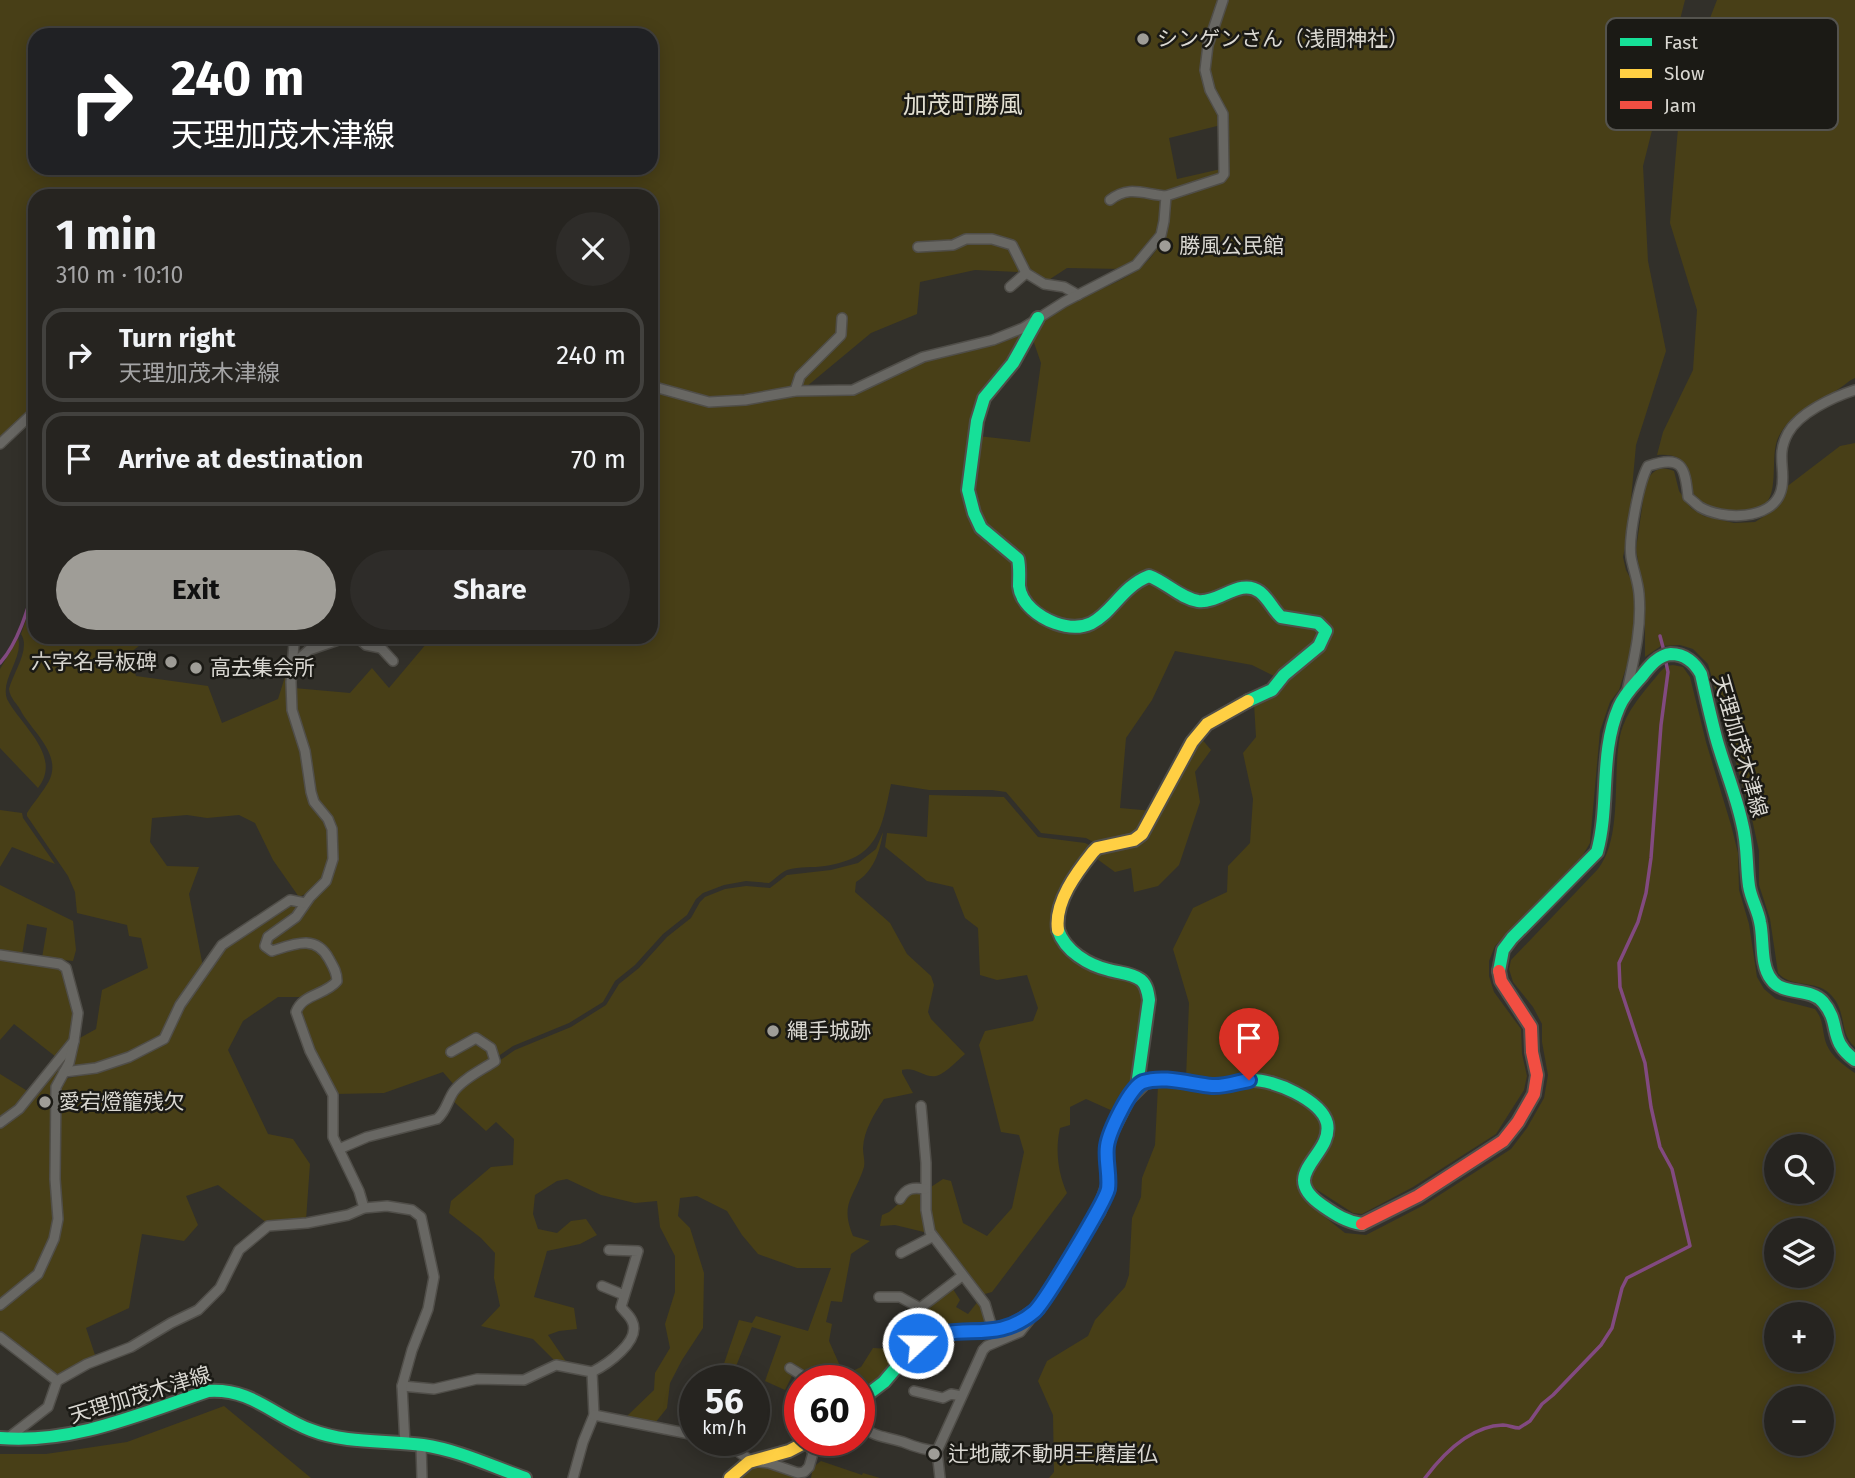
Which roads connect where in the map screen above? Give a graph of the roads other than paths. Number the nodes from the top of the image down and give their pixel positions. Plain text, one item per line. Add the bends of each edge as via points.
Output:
1 (1223, 0) edge
2 (1166, 197) junction
3 (1110, 200) dead end
4 (918, 247) dead end
5 (1026, 272) junction
6 (1010, 287) dead end
7 (1078, 295) junction
8 (842, 318) dead end
9 (1038, 318) junction
10 (658, 388) edge
11 (1855, 390) edge
12 (795, 391) junction
13 (28, 418) edge
14 (0, 444) edge
15 (294, 644) edge
16 (327, 644) edge
17 (365, 644) edge
18 (393, 661) dead end
19 (292, 665) junction
20 (1625, 696) junction
21 (305, 903) junction
22 (0, 955) edge
23 (74, 1041) junction
24 (451, 1052) dead end
25 (1855, 1060) edge
26 (64, 1072) junction
27 (1137, 1086) junction
28 (921, 1106) dead end
29 (0, 1124) edge
30 (339, 1149) junction
31 (925, 1189) junction
32 (900, 1199) dead end
33 (364, 1208) junction
34 (932, 1237) junction
35 (609, 1250) dead end
36 (901, 1253) dead end
37 (962, 1276) junction
38 (602, 1286) dead end
39 (624, 1295) junction
40 (879, 1297) dead end
41 (0, 1305) edge
42 (920, 1308) junction
43 (1036, 1311) junction
44 (993, 1331) junction
45 (0, 1337) edge
46 (911, 1350) junction
47 (592, 1372) junction
48 (57, 1381) junction
49 (402, 1385) junction
50 (875, 1389) edge
51 (914, 1391) dead end
52 (961, 1396) junction
53 (594, 1415) junction
54 (679, 1432) edge
55 (875, 1436) edge
56 (4, 1438) edge
57 (405, 1444) junction
58 (421, 1444) junction
59 (784, 1451) edge
60 (937, 1451) junction
61 (744, 1456) edge
62 (812, 1456) edge
63 (751, 1461) junction
64 (422, 1478) edge
65 (525, 1478) edge
66 (573, 1478) edge
67 (730, 1478) edge
68 (940, 1478) edge

1 - 2 street via 1205,70 1223,114 1224,174
2 - 3 street via 1129,190
2 - 7 street via 1163,229 1136,265
4 - 5 street via 992,239 1012,245
5 - 6 street
5 - 7 street via 1044,284
7 - 9 street
8 - 12 street via 841,335 800,376
9 - 12 street via 993,340 923,357 859,389
9 - 27 main road via 1013,363 984,398 968,490 981,528 1018,559 1025,602 1054,624 1085,626 1106,615 1140,579 1149,576 1202,601 1242,588 1256,589 1281,617 1318,623 1325,631 1319,646 1272,690 1208,724 1181,759 1142,834 1125,843 1097,848 1059,908 1056,926 1070,948 1101,968 1137,978 1148,991
10 - 12 street via 709,402
11 - 20 street via 1815,408 1789,430 1781,448 1781,492 1770,506 1753,515 1734,516 1702,508 1688,497 1686,474 1677,464 1665,460 1648,466 1630,553 1639,592 1638,644
13 - 14 street
15 - 19 street
16 - 19 street via 309,650
17 - 18 street via 381,648
19 - 21 street via 290,702 314,802 328,819 333,841 329,876
20 - 25 main road, 天理加茂木津線 via 1664,656 1683,656 1699,669 1744,832 1749,887 1760,921 1767,973 1781,988 1822,1000 1834,1020 1837,1041
20 - 27 main road, 天理加茂木津線 via 1610,733 1597,852 1512,938 1499,962 1503,987 1531,1027 1537,1075 1534,1094 1503,1141 1418,1196 1356,1224 1310,1196 1304,1185 1304,1176 1327,1133 1325,1115 1311,1102 1265,1081 1215,1087 1158,1080
21 - 26 street via 289,900 222,945 180,1005 164,1039 96,1068
21 - 30 street via 291,923 268,937 265,946 272,951 300,943 317,945 324,949 337,975 336,983 301,1003 296,1012 333,1095 332,1131
22 - 23 street via 66,968 78,1013
23 - 26 street
23 - 29 street via 19,1109
24 - 30 street via 475,1038 491,1048 495,1061 460,1084 438,1119
26 - 41 street via 56,1087 58,1219 54,1239 38,1274
27 - 43 main road via 1107,1143 1108,1188 1100,1207
28 - 31 street
30 - 33 street
31 - 32 street via 914,1187
31 - 34 street
33 - 48 street via 307,1223 268,1226 239,1250 224,1282 198,1310
33 - 49 street via 396,1207 418,1214 433,1269 432,1294
34 - 36 street
34 - 37 street
35 - 39 street via 638,1251
37 - 42 street
37 - 44 street via 985,1304
38 - 39 street
39 - 47 street via 621,1307 634,1329 611,1362
40 - 42 street via 900,1297
42 - 46 street
43 - 44 main road via 1017,1324
43 - 52 street via 1020,1332 987,1346
44 - 46 main road via 940,1333
45 - 48 street
46 - 50 main road
47 - 49 street via 556,1365 524,1380 477,1379 434,1388
47 - 53 street
48 - 56 street via 48,1407
49 - 57 street
51 - 52 street via 943,1398
52 - 60 street
53 - 54 street
53 - 66 street
55 - 60 street
56 - 57 main road, 天理加茂木津線 via 39,1440 82,1433 221,1389 252,1397 326,1436
57 - 58 main road, 天理加茂木津線
58 - 64 street
58 - 65 main road, 天理加茂木津線
59 - 63 main road
60 - 68 street
61 - 63 street
62 - 63 street via 804,1472
63 - 67 main road

